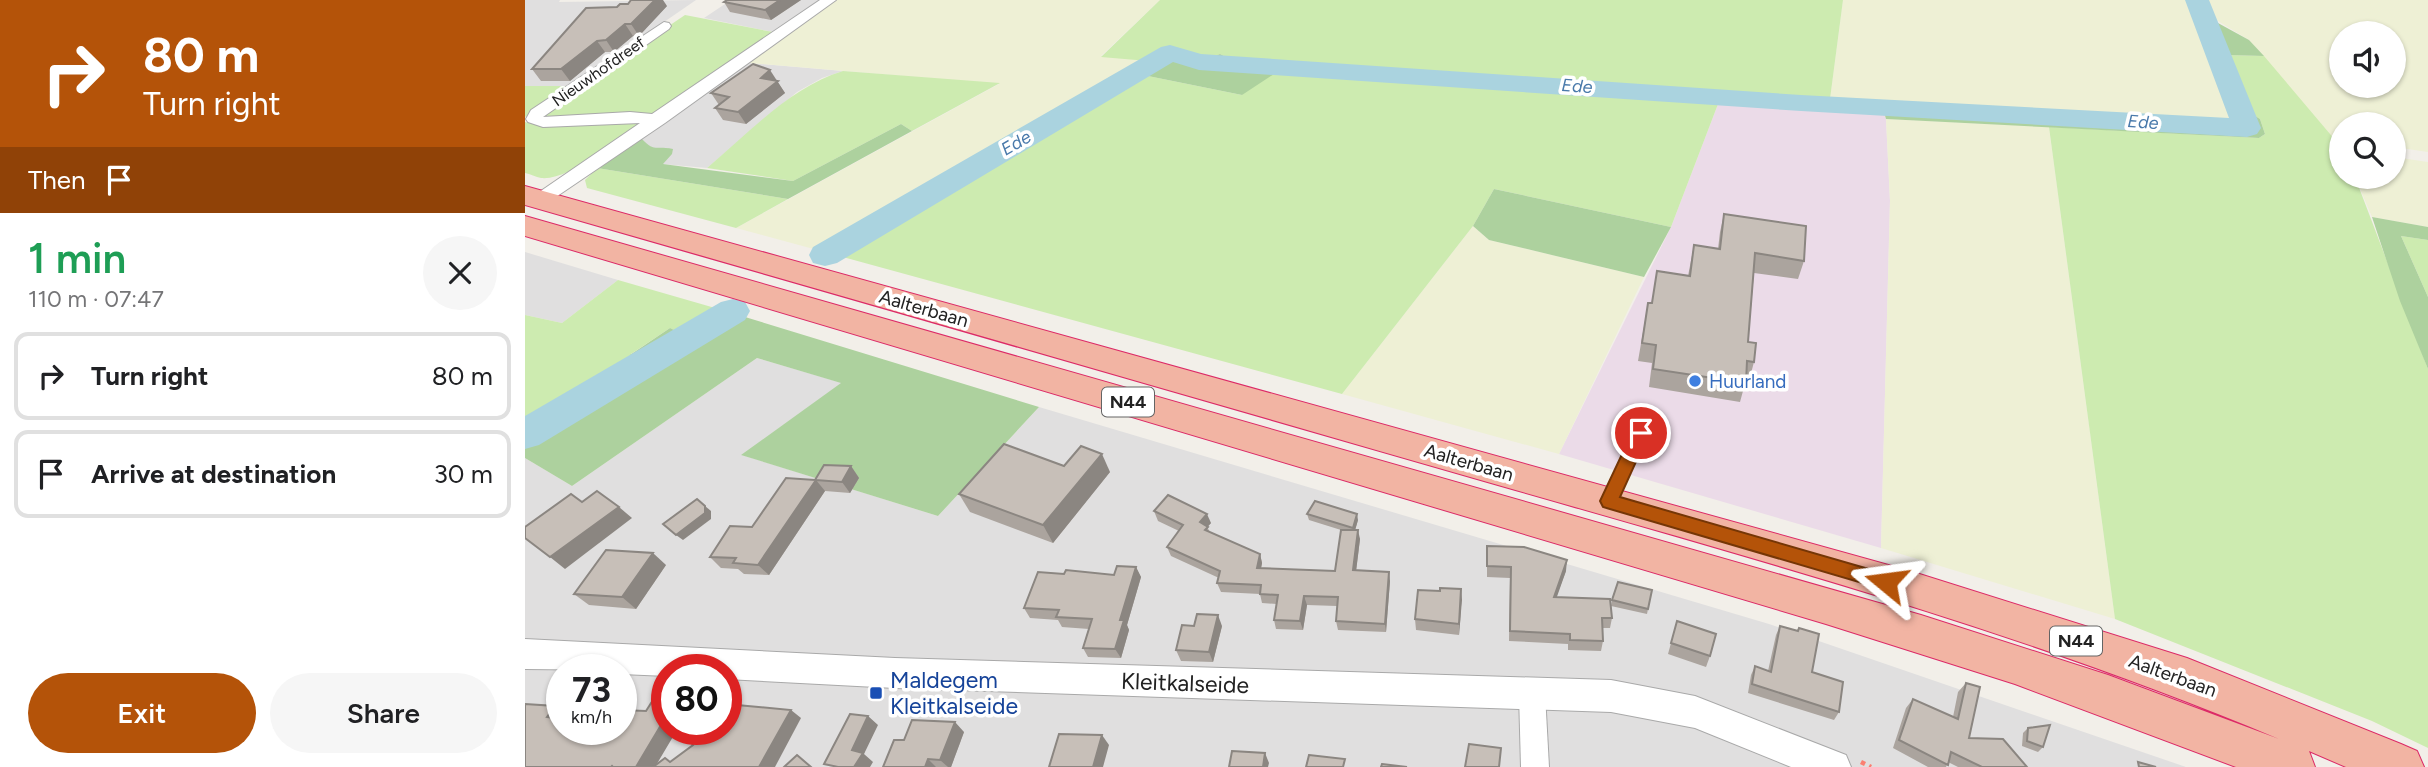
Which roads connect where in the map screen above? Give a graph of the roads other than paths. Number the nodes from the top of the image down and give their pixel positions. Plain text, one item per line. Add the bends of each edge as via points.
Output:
1 (829, 0) edge
2 (664, 26) dead end
3 (659, 120) junction
4 (530, 207) edge
5 (1641, 433) dead end
6 (1609, 501) junction
7 (525, 654) edge
8 (1532, 694) junction
9 (1535, 767) edge
10 (1834, 767) edge
11 (2292, 767) edge
12 (2401, 767) edge

1 - 3 street
2 - 3 street, Nieuwhofdreef via 534,119
3 - 4 street
4 - 6 highway, Aalterbaan / N44
4 - 11 highway, Aalterbaan / N44 via 2007,663
5 - 6 lane
6 - 12 highway, Aalterbaan / N44 via 2038,629 2187,679
7 - 8 street, Kleitkalseide via 895,673
8 - 9 street
8 - 10 street, Kleitkalseide via 1611,696 1695,712

